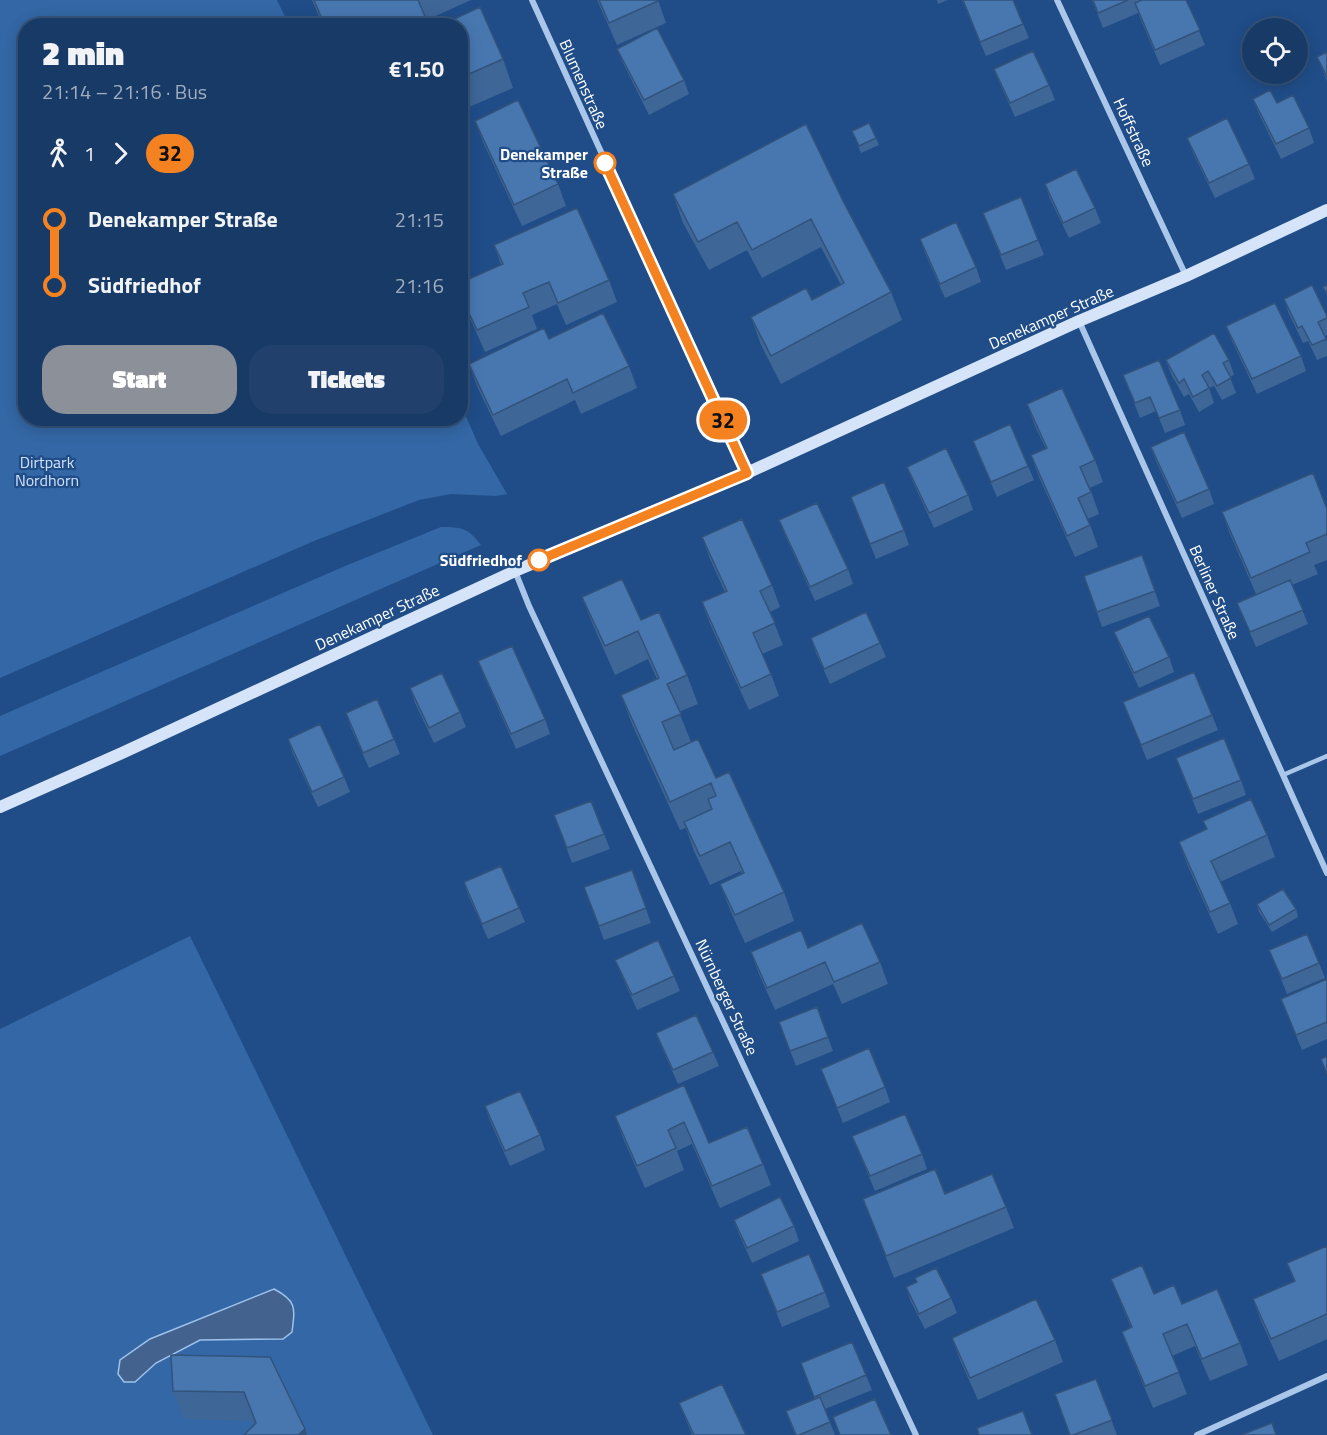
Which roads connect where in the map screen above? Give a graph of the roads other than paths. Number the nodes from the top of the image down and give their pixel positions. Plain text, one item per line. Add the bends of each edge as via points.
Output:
1 (532, 0) edge
2 (1057, 0) edge
3 (1327, 210) edge
4 (1186, 276) junction
5 (1079, 321) junction
6 (747, 473) junction
7 (515, 571) junction
8 (1327, 756) edge
9 (1283, 776) junction
10 (0, 807) edge
11 (1327, 873) edge
12 (1327, 1376) edge
13 (916, 1435) edge
14 (1197, 1435) edge

1 - 6 street, Blumenstraße
2 - 4 street, Hoffstraße
3 - 4 street, Denekamper Straße
4 - 5 street, Denekamper Straße
5 - 6 street, Denekamper Straße
5 - 9 street, Berliner Straße
6 - 7 street, Denekamper Straße
7 - 10 street, Denekamper Straße
7 - 13 street, Nürnberger Straße
8 - 9 lane
9 - 11 street, Berliner Straße
12 - 14 street

